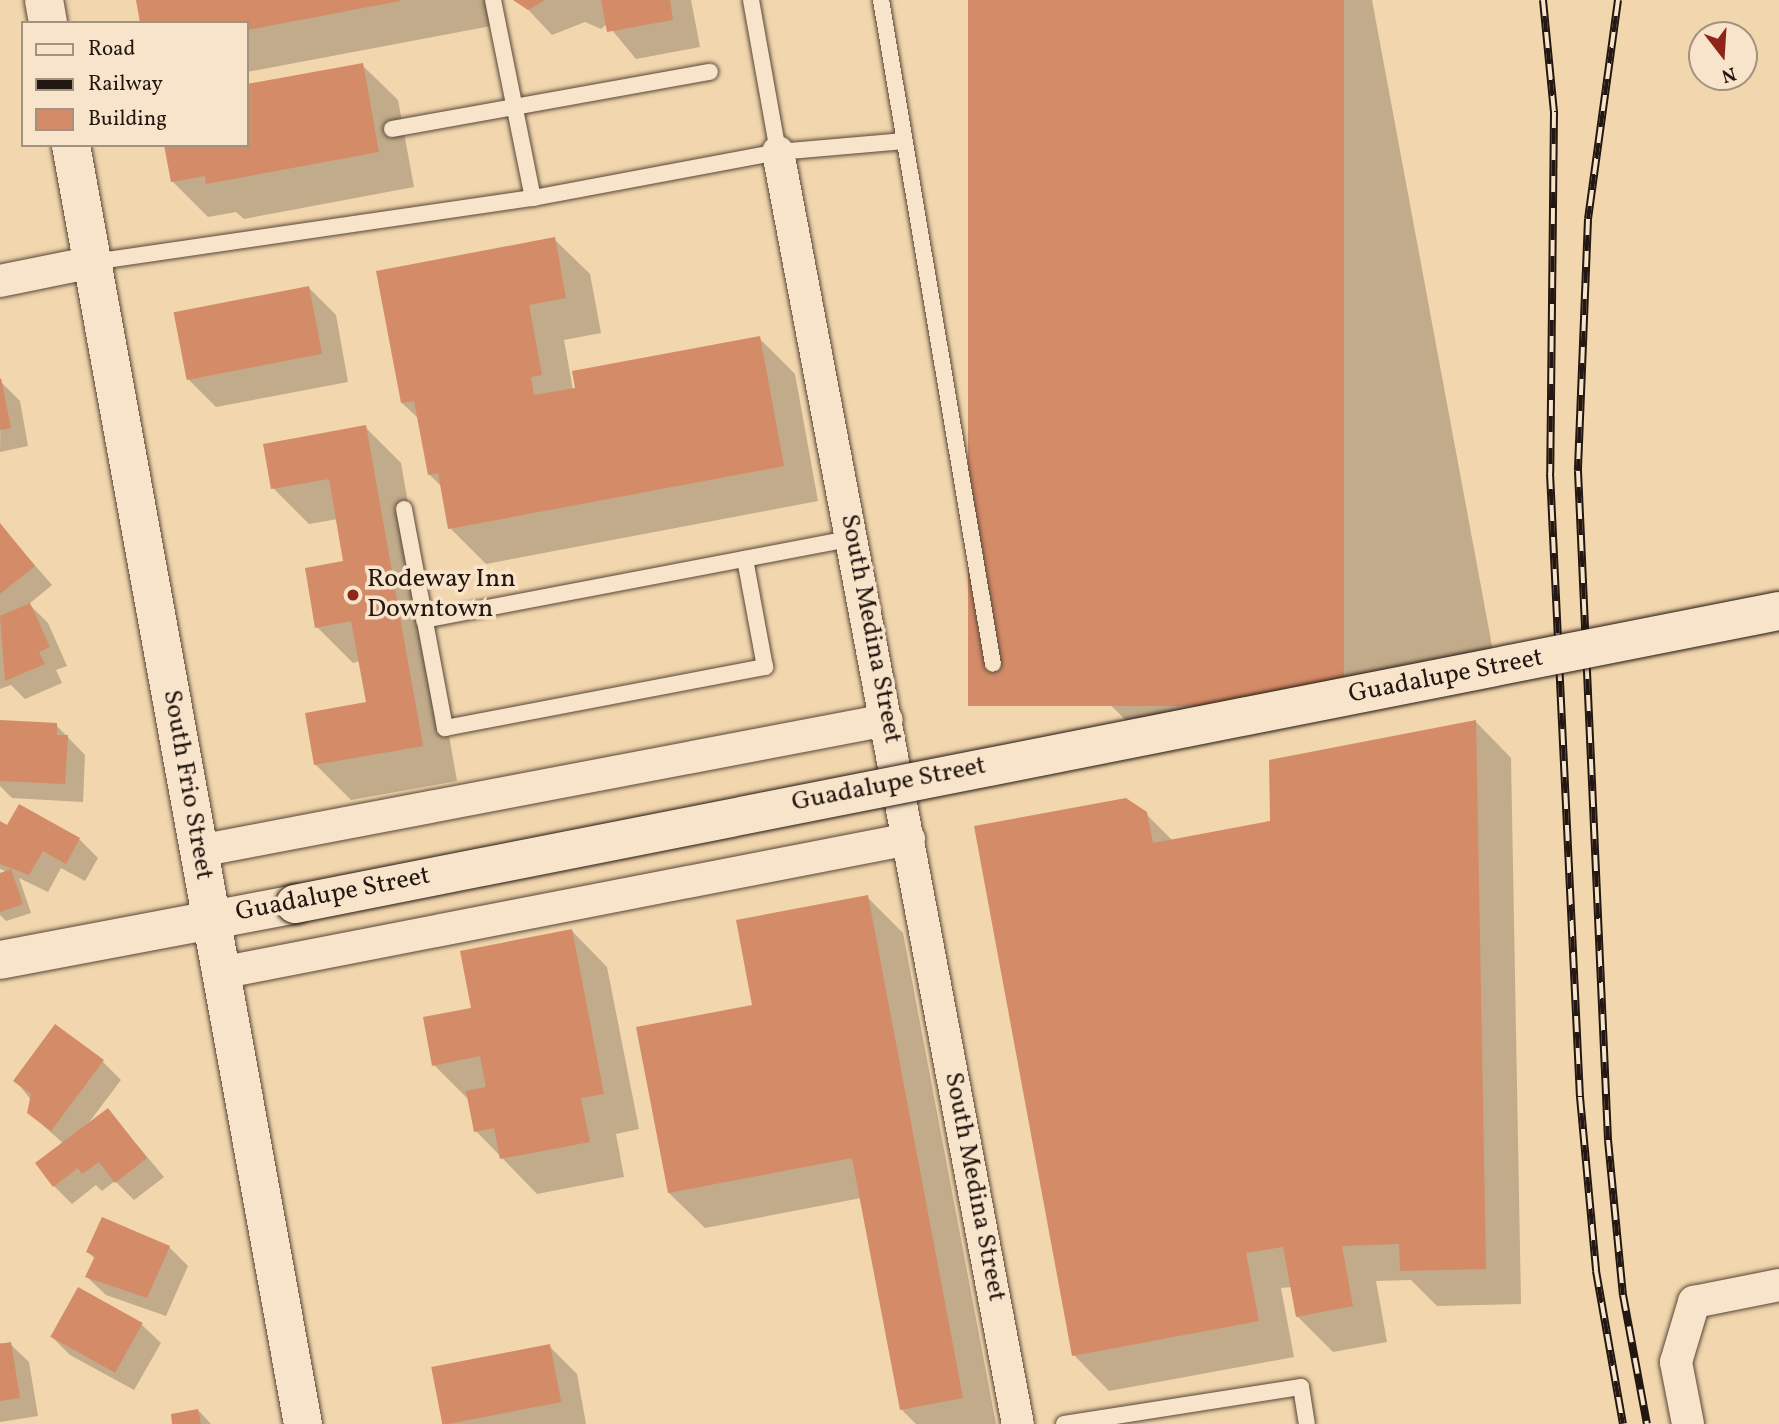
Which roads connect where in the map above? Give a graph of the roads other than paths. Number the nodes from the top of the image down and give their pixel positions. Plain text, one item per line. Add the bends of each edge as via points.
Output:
1 (44, 0) edge
2 (492, 0) edge
3 (751, 0) edge
4 (881, 0) edge
5 (48, 21) edge
6 (710, 72) dead end
7 (512, 108) junction
8 (392, 130) dead end
9 (905, 141) junction
10 (71, 147) edge
11 (778, 152) junction
12 (533, 198) junction
13 (93, 262) junction
14 (0, 281) edge
15 (404, 509) dead end
16 (853, 538) junction
17 (745, 559) junction
18 (1779, 611) edge
19 (424, 620) junction
20 (993, 663) dead end
21 (887, 720) junction
22 (909, 839) junction
23 (199, 851) junction
24 (211, 919) junction
25 (0, 960) edge
26 (220, 974) junction
27 (1779, 1285) edge
28 (303, 1424) edge
29 (1018, 1424) edge
30 (1064, 1424) edge
31 (1307, 1424) edge
32 (1688, 1424) edge

1 - 5 main road
2 - 7 lane
3 - 11 lane, South Medina Street
4 - 9 lane
6 - 7 lane
7 - 8 lane
7 - 12 lane
9 - 11 lane
9 - 20 lane
10 - 13 main road, South Frio Street
11 - 12 lane
11 - 16 street, South Medina Street
12 - 13 lane
13 - 14 street
13 - 23 main road, South Frio Street
15 - 19 lane
16 - 17 lane
16 - 21 street, South Medina Street
17 - 19 lane
17 - 19 lane via 765,667 445,728
18 - 24 main road, Guadalupe Street, bridge
21 - 22 street, South Medina Street
21 - 23 street
22 - 26 street
22 - 29 street, South Medina Street
23 - 24 main road, South Frio Street
24 - 25 main road, Guadalupe Street
24 - 26 main road, South Frio Street
26 - 28 main road, South Frio Street
27 - 32 street via 1694,1302 1676,1362
30 - 31 lane via 1301,1387

